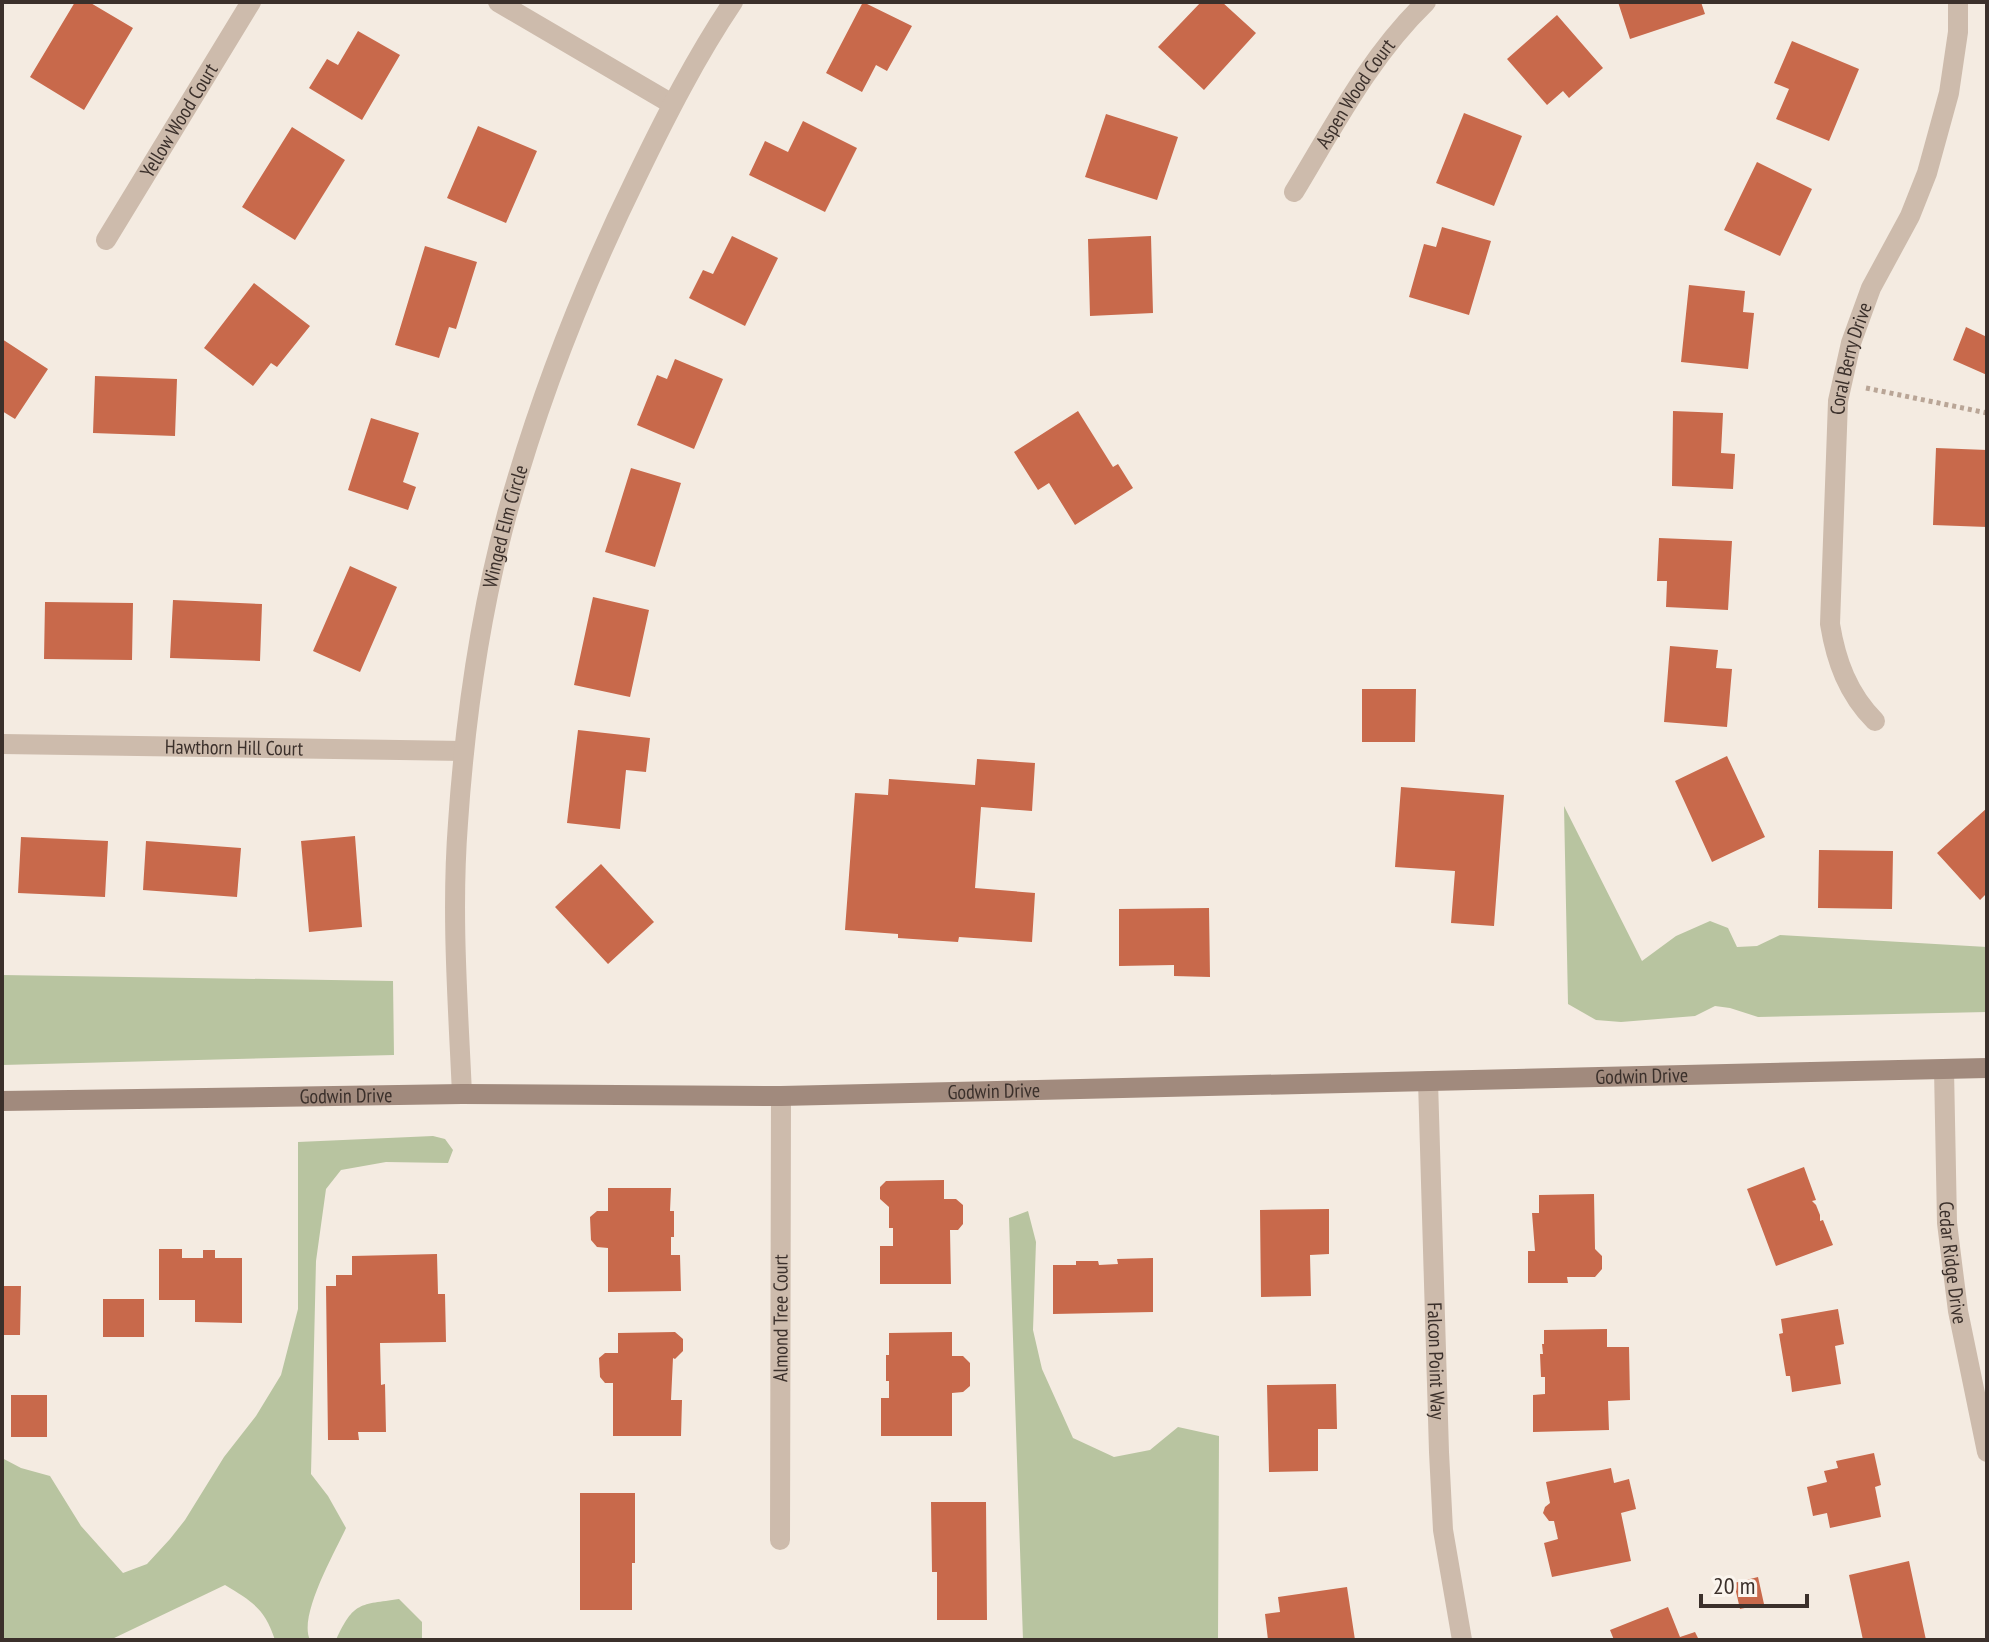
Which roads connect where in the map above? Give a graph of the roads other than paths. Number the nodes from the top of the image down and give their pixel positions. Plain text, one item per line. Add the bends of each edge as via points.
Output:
1 (251, 2) edge
2 (498, 2) edge
3 (733, 2) edge
4 (1426, 2) edge
5 (1958, 2) edge
6 (672, 104) junction
7 (1294, 192) dead end
8 (106, 240) dead end
9 (1875, 721) dead end
10 (2, 744) edge
11 (464, 751) junction
12 (1987, 1068) edge
13 (1944, 1069) junction
14 (1428, 1081) junction
15 (462, 1094) junction
16 (781, 1096) junction
17 (2, 1101) edge
18 (1987, 1452) edge
19 (780, 1540) dead end
20 (1462, 1640) edge

1 - 8 street, Yellow Wood Court
2 - 6 street
3 - 6 street, Winged Elm Circle
4 - 7 street, Aspen Wood Court via 1365,73
5 - 9 street, Coral Berry Drive via 1949,93 1927,173 1871,288 1838,401 1830,624 1843,676
6 - 11 street, Winged Elm Circle via 604,244 541,405 507,515 482,627
10 - 11 street, Hawthorn Hill Court
11 - 15 street, Winged Elm Circle via 453,927
12 - 13 street, Godwin Drive
13 - 14 street, Godwin Drive
13 - 18 street, Cedar Ridge Drive via 1947,1223 1958,1311
14 - 16 street, Godwin Drive
14 - 20 street, Falcon Point Way via 1443,1530
15 - 16 street, Godwin Drive
15 - 17 street, Godwin Drive
16 - 19 street, Almond Tree Court

